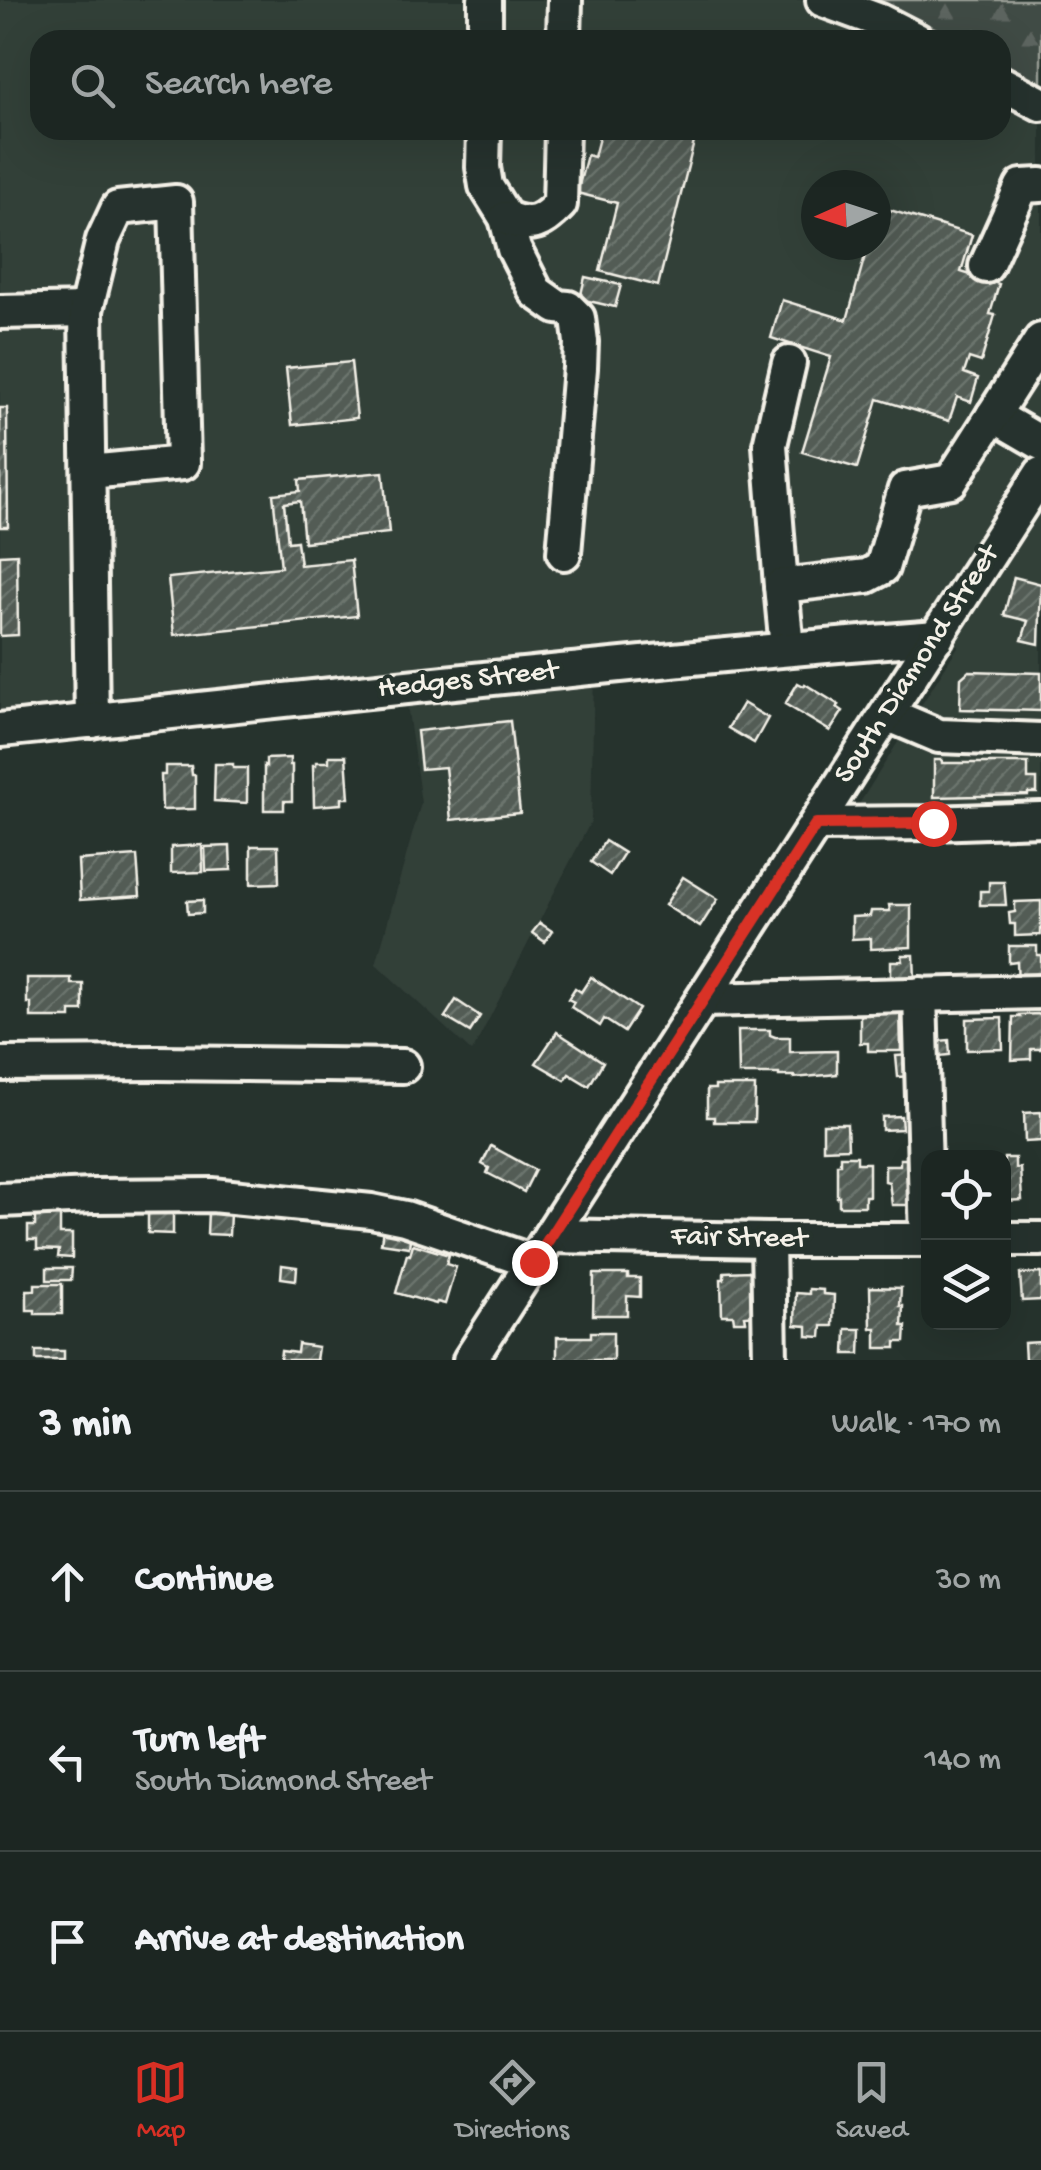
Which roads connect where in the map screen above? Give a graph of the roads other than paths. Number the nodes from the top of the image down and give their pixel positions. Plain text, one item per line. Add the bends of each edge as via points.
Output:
1 (485, 0) edge
2 (565, 0) edge
3 (823, 0) edge
4 (485, 30) edge
5 (564, 30) edge
6 (898, 30) edge
7 (1011, 88) edge
8 (1041, 104) edge
9 (484, 140) edge
10 (562, 140) edge
11 (1041, 185) edge
12 (506, 218) junction
13 (986, 266) dead end
14 (86, 310) junction
15 (0, 312) edge
16 (1041, 340) edge
17 (789, 363) dead end
18 (993, 416) junction
19 (1041, 444) edge
20 (89, 472) junction
21 (1041, 474) edge
22 (564, 552) dead end
23 (781, 586) junction
24 (937, 636) junction
25 (787, 648) junction
26 (888, 714) junction
27 (92, 721) junction
28 (0, 730) edge
29 (1041, 740) edge
30 (1041, 819) edge
31 (816, 824) junction
32 (1041, 992) edge
33 (920, 994) junction
34 (703, 1000) junction
35 (0, 1064) edge
36 (403, 1066) dead end
37 (925, 1150) edge
38 (0, 1200) edge
39 (1041, 1239) edge
40 (768, 1240) junction
41 (921, 1240) edge
42 (1011, 1240) edge
43 (542, 1249) junction
44 (470, 1360) edge
45 (770, 1360) edge

1 - 4 street
2 - 5 street
3 - 6 street
7 - 8 street
9 - 12 street via 486,186
10 - 12 street via 560,204 531,224
11 - 13 street via 1022,186
12 - 22 street via 536,292 578,318
14 - 15 street
14 - 20 street
14 - 20 street via 118,208 176,202 183,464
16 - 18 street
17 - 23 street via 770,444
18 - 19 street
18 - 23 street via 951,480 905,489 882,568 867,576
20 - 27 street
21 - 24 street, South Diamond Street
23 - 25 street
24 - 25 street, Hedges Street
24 - 26 street, South Diamond Street
25 - 27 street, Hedges Street
26 - 29 street via 939,736
26 - 31 street, South Diamond Street
27 - 28 street, Hedges Street
30 - 31 street
31 - 34 street, South Diamond Street
32 - 33 street
33 - 34 street
33 - 37 street
34 - 43 street, South Diamond Street
35 - 36 street
38 - 43 street, Fair Street via 212,1196 371,1210
39 - 42 street
40 - 41 street, Fair Street
40 - 43 street, Fair Street
40 - 45 street
43 - 44 street, South Diamond Street

